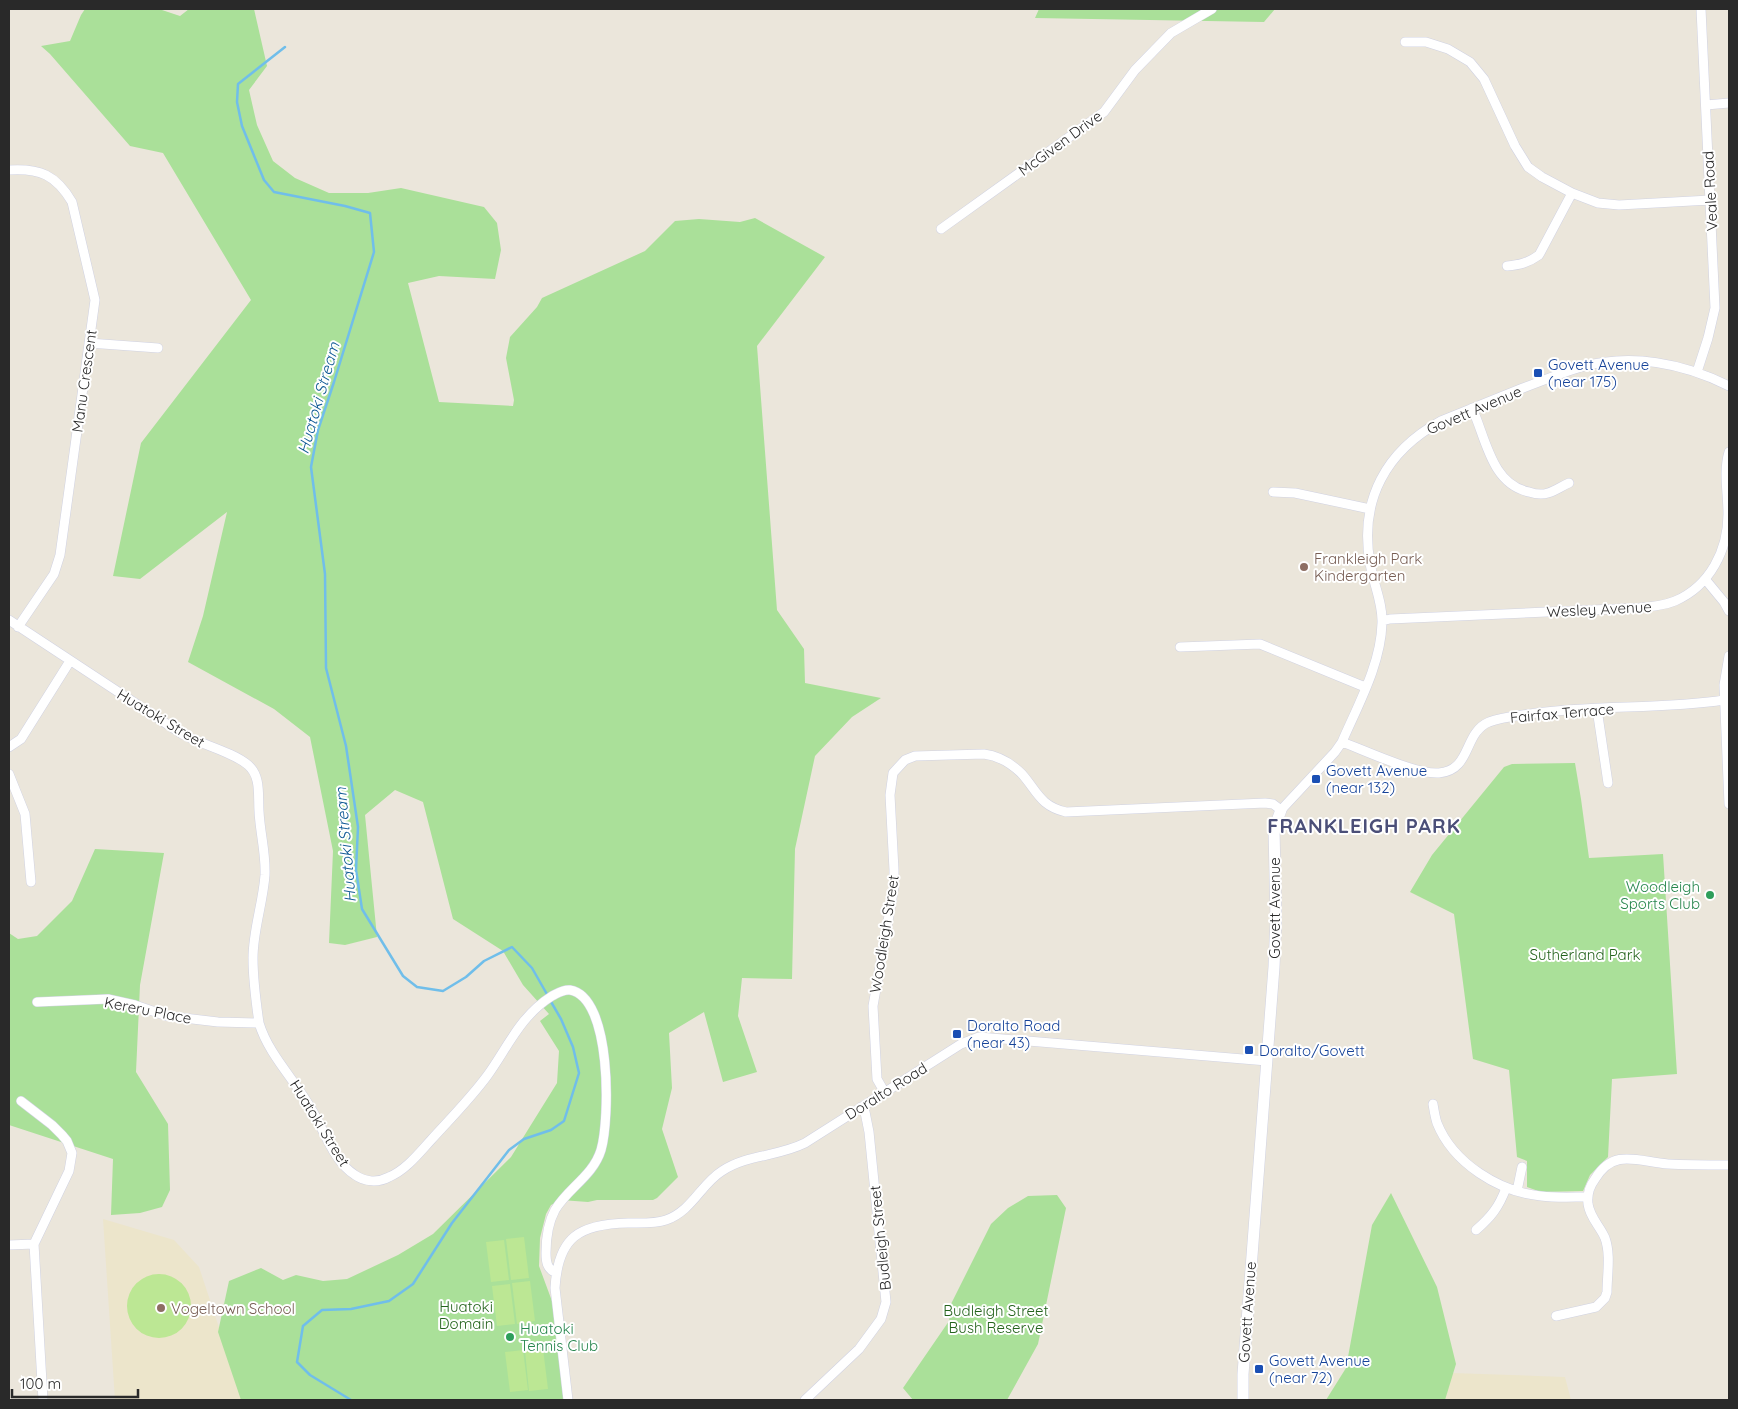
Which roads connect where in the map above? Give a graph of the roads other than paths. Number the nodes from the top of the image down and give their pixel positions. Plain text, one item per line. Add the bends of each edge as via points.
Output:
1 (1212, 9) edge
2 (1701, 9) edge
3 (1405, 42) dead end
4 (1729, 103) edge
5 (1706, 105) junction
6 (9, 170) edge
7 (1572, 193) junction
8 (1710, 200) junction
9 (941, 229) dead end
10 (1506, 266) dead end
11 (89, 343) junction
12 (158, 348) dead end
13 (1697, 372) junction
14 (1729, 386) edge
15 (1472, 408) junction
16 (1729, 452) edge
17 (1569, 483) dead end
18 (1273, 492) dead end
19 (1370, 509) junction
20 (1705, 579) junction
21 (1729, 611) edge
22 (9, 620) edge
23 (1382, 621) junction
24 (18, 626) junction
25 (1180, 647) dead end
26 (1729, 656) edge
27 (70, 661) junction
28 (1365, 687) junction
29 (1724, 700) junction
30 (1597, 709) junction
31 (1727, 718) edge
32 (1342, 742) junction
33 (9, 747) edge
34 (9, 774) edge
35 (1608, 783) dead end
36 (1729, 804) edge
37 (1280, 810) junction
38 (31, 882) dead end
39 (37, 1002) dead end
40 (259, 1023) junction
41 (1267, 1061) junction
42 (885, 1093) junction
43 (21, 1101) dead end
44 (1433, 1104) dead end
45 (861, 1107) junction
46 (1729, 1165) edge
47 (1522, 1166) dead end
48 (1506, 1188) junction
49 (1517, 1191) junction
50 (1587, 1197) junction
51 (1476, 1230) dead end
52 (34, 1244) junction
53 (9, 1245) edge
54 (556, 1273) junction
55 (1556, 1316) dead end
56 (43, 1400) edge
57 (568, 1400) edge
58 (805, 1400) edge
59 (1243, 1400) edge

1 - 9 street, McGiven Drive via 1170,33 1135,70 1104,112
2 - 5 street, Veale Road
3 - 7 street via 1426,42 1448,49 1470,62 1484,80 1528,167
4 - 5 street
5 - 8 street, Veale Road
6 - 11 street, Manu Crescent via 26,169 45,174 56,180 72,202 95,300
7 - 8 street via 1598,203 1619,205
7 - 10 street via 1539,255 1524,264
8 - 13 street, Veale Road via 1715,308
11 - 12 street
11 - 24 street, Manu Crescent via 60,555 54,574
13 - 14 street, Govett Avenue
13 - 15 street, Govett Avenue via 1646,361 1601,363 1559,375
15 - 17 street via 1494,463 1508,481 1536,494 1547,494
15 - 19 street, Govett Avenue via 1441,421 1406,444 1381,479
16 - 20 street, Wesley Avenue via 1724,544 1720,557
18 - 19 street via 1295,493
19 - 23 street, Govett Avenue via 1370,564
20 - 21 street
20 - 23 street, Wesley Avenue via 1685,596 1650,607
22 - 24 street, Huatoki Street
23 - 28 street, Govett Avenue via 1377,656
24 - 27 street, Huatoki Street
25 - 28 street via 1260,644
26 - 29 street
27 - 33 street via 21,739
27 - 40 street, Huatoki Street via 182,734 237,758 252,769 258,784 265,860 253,957
28 - 32 street, Govett Avenue
29 - 30 street, Fairfax Terrace
29 - 31 street
30 - 32 street, Fairfax Terrace via 1547,711 1488,722 1473,736 1460,763 1442,773 1420,772
30 - 35 street
31 - 36 street
32 - 37 street, Govett Avenue
34 - 38 street via 25,814
37 - 41 street, Govett Avenue via 1273,837 1276,919
37 - 42 street, Woodleigh Street via 1266,803 1066,812 1048,806 1014,767 994,756 915,756 905,760 891,779 894,888 873,1006 877,1079
39 - 40 street, Kereru Place via 108,999 167,1016
40 - 54 street, Huatoki Street via 272,1050 343,1164 356,1176 372,1181 389,1178 398,1172 431,1140 478,1087 534,1009 559,992 579,993 591,1005 596,1016 603,1049 604,1136 587,1175 561,1202 550,1222 546,1263
41 - 42 street, Doralto Road via 979,1037 961,1044
41 - 59 street, Govett Avenue
42 - 45 street, Doralto Road
43 - 52 street via 62,1135 72,1153 69,1171
44 - 48 street via 1438,1123 1456,1151 1482,1175
45 - 54 street, Doralto Road via 790,1151 746,1160 721,1171 688,1207 666,1220 599,1225 577,1234 566,1246
45 - 58 street, Budleigh Street via 870,1132 886,1302 881,1319 859,1349
46 - 50 street via 1621,1159 1602,1169 1590,1186
47 - 49 street
48 - 49 street
48 - 51 street via 1491,1217
49 - 50 street via 1550,1197
50 - 55 street via 1607,1248 1607,1292 1596,1307
52 - 53 street
52 - 56 street
54 - 57 street, Huatoki Street

